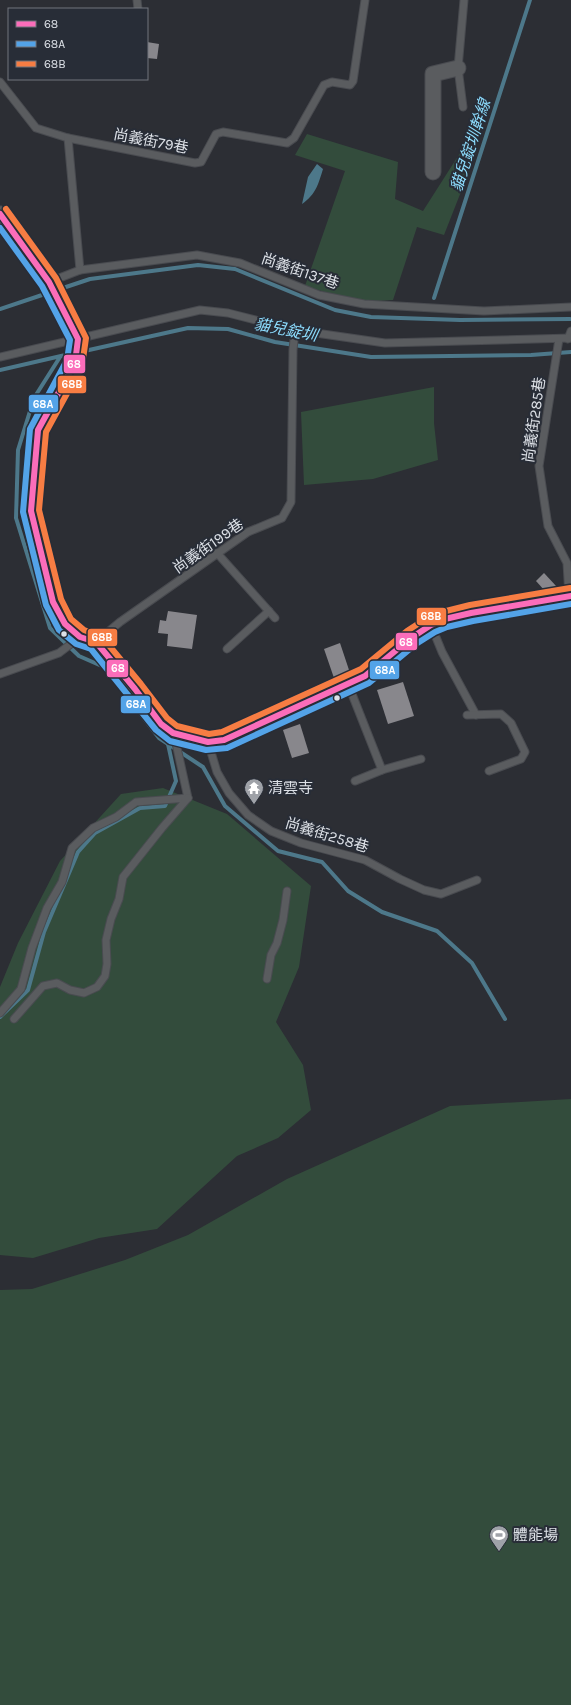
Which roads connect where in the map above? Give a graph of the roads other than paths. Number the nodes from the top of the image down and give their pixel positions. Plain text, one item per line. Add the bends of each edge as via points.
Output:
1 (365, 0) edge
2 (464, 0) edge
3 (458, 68) junction
4 (0, 82) edge
5 (463, 107) dead end
6 (68, 138) junction
7 (433, 172) dead end
8 (0, 214) edge
9 (80, 270) junction
10 (49, 282) junction
11 (571, 307) edge
12 (295, 330) junction
13 (571, 331) edge
14 (570, 338) edge
15 (78, 339) junction
16 (559, 339) junction
17 (0, 357) edge
18 (218, 553) junction
19 (570, 596) edge
20 (268, 611) junction
21 (275, 618) dead end
22 (431, 625) junction
23 (80, 638) junction
24 (96, 642) junction
25 (227, 649) dead end
26 (0, 674) edge
27 (348, 684) junction
28 (467, 715) dead end
29 (476, 715) junction
30 (174, 736) junction
31 (208, 742) junction
32 (421, 760) dead end
33 (382, 770) junction
34 (489, 771) dead end
35 (355, 781) dead end
36 (188, 798) junction
37 (477, 880) dead end
38 (287, 891) dead end
39 (267, 979) dead end
40 (0, 1013) edge
41 (14, 1019) dead end

1 - 6 lane, 尚義街79巷 via 353,81 350,86 332,82 324,85 294,138 287,143 223,132 216,134 201,162 195,163
2 - 3 lane
3 - 5 lane
3 - 7 street via 433,74
4 - 6 lane, 尚義街79巷 via 36,128
6 - 9 lane
8 - 10 street
9 - 10 lane, 尚義街137巷
9 - 11 lane, 尚義街137巷 via 197,255 240,263 319,295 364,304 484,311
10 - 15 street
12 - 15 lane via 228,313 200,310
12 - 16 lane via 385,343
12 - 18 lane, 尚義街199巷 via 291,502 282,518 248,532
13 - 14 lane
14 - 16 lane
15 - 17 lane
15 - 23 street via 75,363 38,430 31,511 53,602 65,624
16 - 19 lane, 尚義街285巷 via 539,466 548,526 567,563
18 - 20 lane
18 - 24 lane, 尚義街199巷 via 120,622
19 - 22 street via 471,613
20 - 21 lane
20 - 25 lane
22 - 27 street via 365,676
22 - 29 lane via 442,652
23 - 24 street
23 - 26 lane via 62,651
24 - 30 street via 160,724
27 - 31 street via 224,740
27 - 33 lane
28 - 29 lane
29 - 34 lane via 501,714 510,723 525,752 521,759
30 - 31 street
30 - 36 lane
31 - 37 lane, 尚義街258巷 via 217,772 229,793 248,815 271,831 301,843 365,860 424,890 441,894
32 - 33 lane
33 - 35 lane
36 - 40 lane via 136,802 116,817 92,828 72,848 62,882 47,908 32,948 21,989
36 - 41 lane via 123,877 106,940 105,976 97,987 84,993 70,990 57,983 43,986
38 - 39 lane via 283,920 270,955

